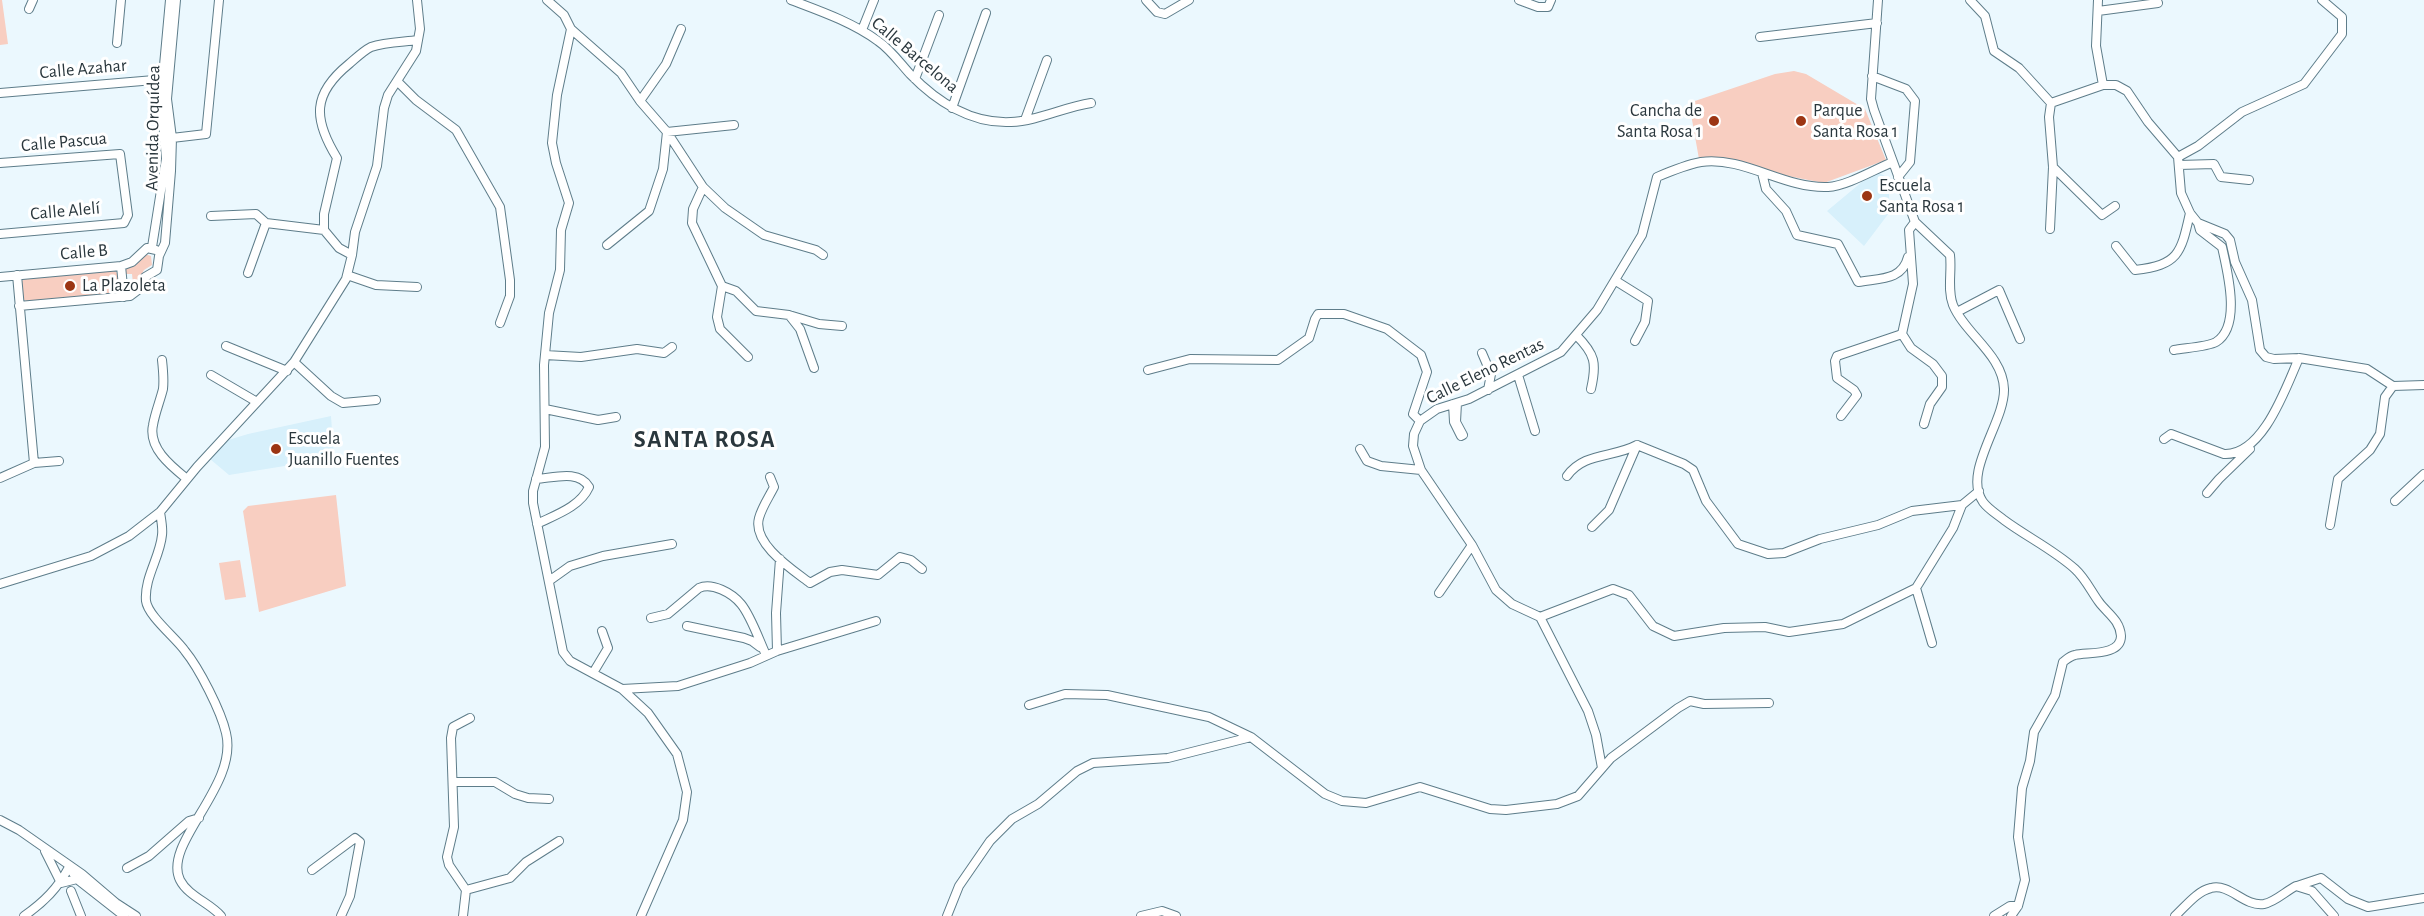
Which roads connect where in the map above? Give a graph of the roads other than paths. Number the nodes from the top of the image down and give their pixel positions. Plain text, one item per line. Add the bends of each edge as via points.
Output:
1 (122, 0) edge
2 (170, 0) edge
3 (176, 0) edge
4 (219, 0) edge
5 (417, 0) edge
6 (548, 0) edge
7 (874, 0) edge
8 (1146, 0) edge
9 (1189, 0) edge
10 (1519, 0) edge
11 (1878, 0) edge
12 (1970, 0) edge
13 (2098, 0) edge
14 (2322, 0) edge
15 (795, 1) edge
16 (1549, 1) edge
17 (2158, 3) dead end
18 (2098, 11) junction
19 (986, 13) dead end
20 (939, 15) dead end
21 (1877, 22) junction
22 (571, 29) junction
23 (681, 29) dead end
24 (862, 30) junction
25 (1760, 37) dead end
26 (418, 40) junction
27 (117, 43) dead end
28 (1047, 60) dead end
29 (1872, 76) junction
30 (166, 79) junction
31 (915, 79) junction
32 (397, 81) junction
33 (2103, 85) junction
34 (0, 93) edge
35 (640, 101) junction
36 (1091, 103) dead end
37 (2051, 103) junction
38 (952, 108) junction
39 (1025, 120) junction
40 (734, 125) dead end
41 (667, 132) junction
42 (172, 138) junction
43 (2178, 161) junction
44 (1893, 162) junction
45 (0, 164) edge
46 (2053, 167) junction
47 (1762, 172) junction
48 (1898, 177) junction
49 (2249, 180) dead end
50 (703, 187) junction
51 (2115, 206) dead end
52 (2190, 213) junction
53 (128, 215) joint
54 (211, 216) dead end
55 (1915, 222) junction
56 (266, 223) junction
57 (2198, 223) junction
58 (2049, 229) dead end
59 (324, 230) junction
60 (0, 234) edge
61 (607, 245) dead end
62 (2116, 246) dead end
63 (152, 247) junction
64 (1910, 250) junction
65 (352, 255) junction
66 (822, 255) dead end
67 (159, 256) junction
68 (121, 266) junction
69 (248, 273) dead end
70 (16, 275) junction
71 (347, 275) junction
72 (0, 277) edge
73 (1616, 281) junction
74 (722, 286) junction
75 (417, 287) dead end
76 (124, 297) junction
77 (20, 306) junction
78 (1957, 312) junction
79 (789, 315) junction
80 (500, 323) dead end
81 (842, 326) dead end
82 (1902, 334) junction
83 (1576, 335) junction
84 (2020, 339) dead end
85 (1635, 341) dead end
86 (226, 346) dead end
87 (672, 347) dead end
88 (2174, 350) dead end
89 (1482, 353) dead end
90 (545, 356) junction
91 (748, 357) dead end
92 (2300, 358) junction
93 (162, 360) dead end
94 (294, 362) junction
95 (814, 368) dead end
96 (1148, 370) dead end
97 (287, 371) junction
98 (211, 375) dead end
99 (1518, 375) junction
100 (2424, 385) edge
101 (2393, 386) junction
102 (1591, 389) dead end
103 (1488, 390) junction
104 (376, 400) dead end
105 (257, 402) junction
106 (545, 409) junction
107 (1841, 416) dead end
108 (616, 417) dead end
109 (1420, 421) junction
110 (1923, 424) dead end
111 (1535, 431) dead end
112 (2164, 439) dead end
113 (2254, 439) junction
114 (1637, 445) junction
115 (1360, 449) dead end
116 (59, 461) dead end
117 (34, 463) junction
118 (1421, 470) junction
119 (2424, 474) edge
120 (1567, 476) dead end
121 (770, 477) dead end
122 (0, 478) edge
123 (187, 479) junction
124 (536, 479) junction
125 (1979, 491) junction
126 (2206, 494) dead end
127 (2395, 501) dead end
128 (1962, 505) junction
129 (160, 512) junction
130 (537, 524) junction
131 (2330, 525) dead end
132 (1592, 527) dead end
133 (672, 544) dead end
134 (1472, 545) junction
135 (780, 559) junction
136 (922, 569) dead end
137 (549, 581) junction
138 (0, 584) edge
139 (1916, 588) junction
140 (1439, 593) dead end
141 (1540, 617) junction
142 (651, 618) dead end
143 (876, 621) dead end
144 (687, 626) dead end
145 (602, 631) dead end
146 (1932, 643) dead end
147 (777, 651) junction
148 (766, 655) junction
149 (593, 673) junction
150 (622, 688) junction
151 (1769, 703) dead end
152 (1029, 705) dead end
153 (470, 718) dead end
154 (1251, 737) junction
155 (1602, 768) junction
156 (454, 782) junction
157 (549, 799) dead end
158 (200, 818) junction
159 (0, 820) edge
160 (559, 841) dead end
161 (43, 848) junction
162 (69, 867) junction
163 (127, 868) dead end
164 (312, 870) dead end
165 (77, 879) junction
166 (61, 883) junction
167 (2296, 886) junction
168 (466, 890) junction
169 (71, 891) dead end
170 (2424, 898) edge
171 (2018, 906) junction
172 (24, 916) edge
173 (81, 916) edge
174 (124, 916) edge
175 (136, 916) edge
176 (221, 916) edge
177 (341, 916) edge
178 (463, 916) edge
179 (641, 916) edge
180 (947, 916) edge
181 (1141, 916) edge
182 (1176, 916) edge
183 (1994, 916) edge
184 (2012, 916) edge
185 (2175, 916) edge
186 (2334, 916) edge

1 - 27 street
2 - 30 street, Avenida Orquídea
3 - 30 street, Avenida Orquídea
4 - 42 street via 206,134
5 - 26 street
6 - 22 street via 564,15
7 - 24 street
8 - 9 street via 1157,12 1165,14
10 - 16 street via 1538,7 1548,7
11 - 21 street
12 - 37 street via 1985,16 1994,51 2019,68
13 - 18 street
14 - 43 street via 2342,17 2342,34 2304,84 2242,112
15 - 24 street, Calle Barcelona
17 - 18 street
18 - 33 street via 2096,46
19 - 38 street
20 - 31 street
21 - 25 street
21 - 29 street
22 - 35 street via 621,74
22 - 90 street via 556,95 552,144 568,203
23 - 35 street via 666,64
24 - 31 street, Calle Barcelona via 880,42
26 - 32 street via 412,60
26 - 59 street via 370,48 333,77 321,96 323,128 337,158
28 - 39 street
29 - 44 street via 1870,99
29 - 48 street via 1906,89 1915,102 1910,162
30 - 34 street, Calle Azahar
30 - 42 street, Avenida Orquídea
30 - 63 street, Avenida Orquídea via 161,108 166,159
31 - 38 street, Calle Barcelona
32 - 65 street via 384,108 377,166 355,232
32 - 80 street via 456,130 500,207 510,296
33 - 37 street
33 - 43 street via 2116,85 2127,91
35 - 41 street
36 - 39 street, Calle Barcelona
37 - 46 street
38 - 39 street, Calle Barcelona via 993,121
40 - 41 street
41 - 50 street
41 - 61 street via 663,170 649,212
42 - 67 street, Avenida Orquídea via 165,243
43 - 49 street via 2214,164 2221,177
43 - 52 street via 2181,193
44 - 47 street, Calle Eleno Rentas via 1828,187 1800,184
44 - 48 street
45 - 53 street, Calle Pascua via 120,154
46 - 51 street via 2102,215
46 - 58 street
47 - 64 street via 1766,189 1786,211 1797,235 1838,244 1858,282 1899,274 1906,267
47 - 73 street, Calle Eleno Rentas via 1703,162 1657,177 1642,235
48 - 55 street
50 - 66 street via 764,235
50 - 74 street via 693,208 692,223
52 - 57 street
52 - 62 street via 2182,247 2160,266 2135,270
53 - 60 street, Calle Alelí via 124,223
54 - 56 street via 256,214
55 - 64 street via 1909,230
55 - 78 street via 1950,255 1950,294
56 - 59 street
56 - 69 street
57 - 88 street via 2200,230 2222,247 2232,290 2229,321 2216,342
57 - 92 street via 2230,240 2252,300 2260,350 2274,359
59 - 65 street via 339,248
63 - 67 street
63 - 68 street, Calle B
64 - 82 street via 1913,284
65 - 71 street
67 - 76 street, Avenida Orquídea via 157,270 145,277 135,294
68 - 70 street, Calle B
68 - 76 street
70 - 72 street, Calle B
70 - 77 street
71 - 75 street via 376,285
71 - 94 street
73 - 83 street, Calle Eleno Rentas
73 - 85 street via 1648,301 1645,322
74 - 79 street via 736,291 756,310
74 - 91 street via 717,317 720,329
76 - 77 street
77 - 117 street
78 - 84 street via 1999,290
78 - 125 street via 1992,358 2004,390 1981,464
79 - 81 street
79 - 95 street via 800,330
82 - 107 street via 1837,356 1838,378 1857,395
82 - 110 street via 1911,348 1942,376 1942,387
83 - 99 street, Calle Eleno Rentas via 1561,352
83 - 102 street via 1592,352
86 - 97 street
87 - 90 street via 664,353 637,349 582,357
89 - 103 street via 1491,374
90 - 106 street
92 - 101 street via 2367,369
92 - 113 street via 2268,425
93 - 123 street via 163,386 152,436 171,466
94 - 97 street
94 - 104 street via 343,403
96 - 109 street via 1190,359 1278,360 1309,338 1318,314 1344,314 1387,329 1421,355 1427,372 1413,414
97 - 105 street
98 - 105 street
99 - 103 street, Calle Eleno Rentas
99 - 111 street
100 - 101 street
101 - 131 street via 2385,397 2380,434 2370,450 2338,479
103 - 109 street, Calle Eleno Rentas via 1437,409
105 - 123 street
106 - 108 street via 598,420
106 - 124 street via 545,447
109 - 118 street, Calle Eleno Rentas via 1413,447
112 - 113 street via 2171,434 2234,455
113 - 126 street via 2255,444
114 - 120 street via 1583,460
114 - 128 street via 1693,471 1706,501 1738,544 1768,554 1784,553 1820,539 1878,525 1912,511
114 - 132 street via 1609,510
115 - 118 street via 1367,461 1381,466
116 - 117 street
117 - 122 street
118 - 134 street, Calle Eleno Rentas
119 - 127 street
121 - 135 street via 774,487 759,526 766,544
123 - 129 street
124 - 130 street via 532,491
124 - 130 street via 572,476 584,480 588,487 577,502
125 - 128 street
125 - 171 street via 1988,508 2076,570 2115,619 2121,636 2118,645 2108,651 2072,656 2063,662 2055,695 2034,732 2019,817 2025,880
128 - 139 street via 1953,528
129 - 138 street via 129,536 91,556
129 - 158 street via 162,534 146,602 187,652 226,734 227,754 220,779
130 - 137 street
133 - 137 street via 570,566
134 - 140 street
134 - 141 street, Calle Eleno Rentas via 1496,590 1512,604
135 - 136 street via 810,583 842,570 878,575 900,557
135 - 147 street
137 - 149 street via 563,652 570,661
139 - 141 street via 1844,624 1789,632 1765,627 1724,628 1674,636 1653,626 1629,595 1613,589
139 - 146 street
141 - 155 street via 1588,711
142 - 148 street via 668,614 699,588 714,586 741,603
143 - 147 street
144 - 148 street via 752,641
145 - 149 street via 608,648
147 - 148 street
148 - 150 street via 678,686
149 - 150 street
150 - 179 street via 648,713 677,754 687,792 683,820
151 - 155 street via 1690,701
152 - 154 street via 1065,694 1107,695 1209,717
153 - 156 street via 456,724 451,732
154 - 155 street via 1325,794 1342,801 1366,803 1420,788 1490,809 1557,804 1578,796
154 - 180 street via 1168,758 1093,763 1077,771 1038,804 1012,819 990,841 959,886
156 - 157 street via 495,782 515,794
156 - 168 street via 454,827 447,857
158 - 163 street via 189,821 149,856
158 - 176 street via 182,845 178,873 184,886
159 - 161 street
160 - 168 street via 526,862 510,878
161 - 162 street
161 - 166 street
162 - 165 street
162 - 166 street
162 - 175 street
164 - 177 street via 355,838 360,842 350,896
165 - 166 street
165 - 174 street
166 - 172 street
167 - 170 street via 2321,878 2348,900 2368,907
167 - 185 street via 2260,904 2227,890 2211,888
167 - 186 street via 2312,891
168 - 178 street
169 - 173 street
171 - 183 street via 2010,906
171 - 184 street
181 - 182 street via 1162,911

